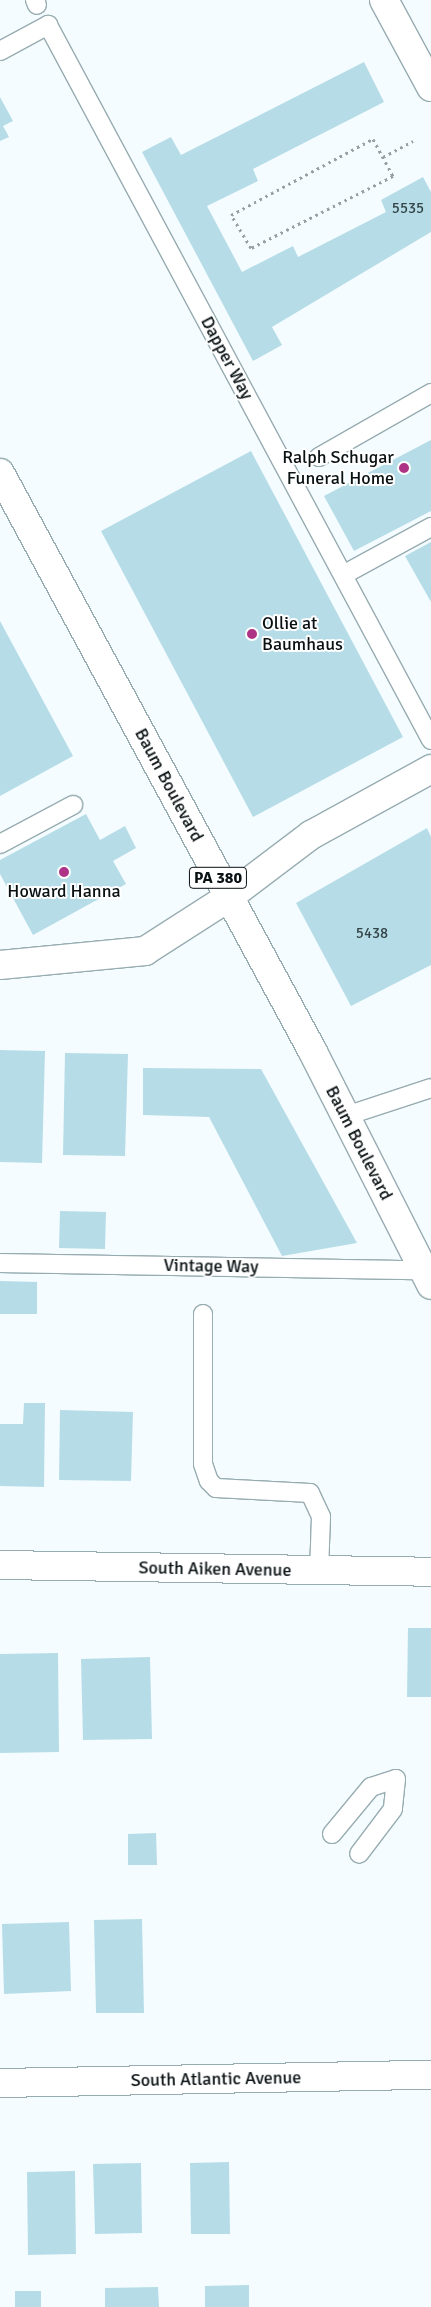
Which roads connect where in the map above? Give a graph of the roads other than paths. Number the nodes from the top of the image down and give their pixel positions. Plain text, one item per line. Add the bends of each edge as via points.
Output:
1 (384, 0) edge
2 (0, 51) edge
3 (431, 87) edge
4 (431, 393) edge
5 (319, 457) dead end
6 (0, 473) edge
7 (431, 527) edge
8 (343, 575) junction
9 (431, 740) edge
10 (431, 769) edge
11 (73, 805) dead end
12 (0, 844) edge
13 (229, 897) junction
14 (0, 965) edge
15 (431, 1088) edge
16 (346, 1116) junction
17 (0, 1263) edge
18 (427, 1277) edge
19 (203, 1314) dead end
20 (0, 1565) edge
21 (319, 1571) junction
22 (431, 1572) edge
23 (332, 1834) dead end
24 (359, 1854) dead end
25 (431, 2075) edge
26 (0, 2083) edge

1 - 3 street
2 - 8 lane, Dapper Way via 48,24
4 - 5 lane
6 - 13 street, Baum Boulevard / PA 380
7 - 8 lane
8 - 9 lane, Dapper Way
10 - 13 street via 311,835
11 - 12 lane
13 - 14 street via 145,951
13 - 16 street, Baum Boulevard / PA 380
15 - 16 lane
16 - 18 street, Baum Boulevard / PA 380
17 - 18 lane, Vintage Way
19 - 21 lane via 203,1464 209,1481 216,1488 310,1493 321,1517
20 - 21 street, South Aiken Avenue
21 - 22 street, South Aiken Avenue
23 - 24 lane via 371,1787 396,1779 393,1809
25 - 26 street, South Atlantic Avenue

